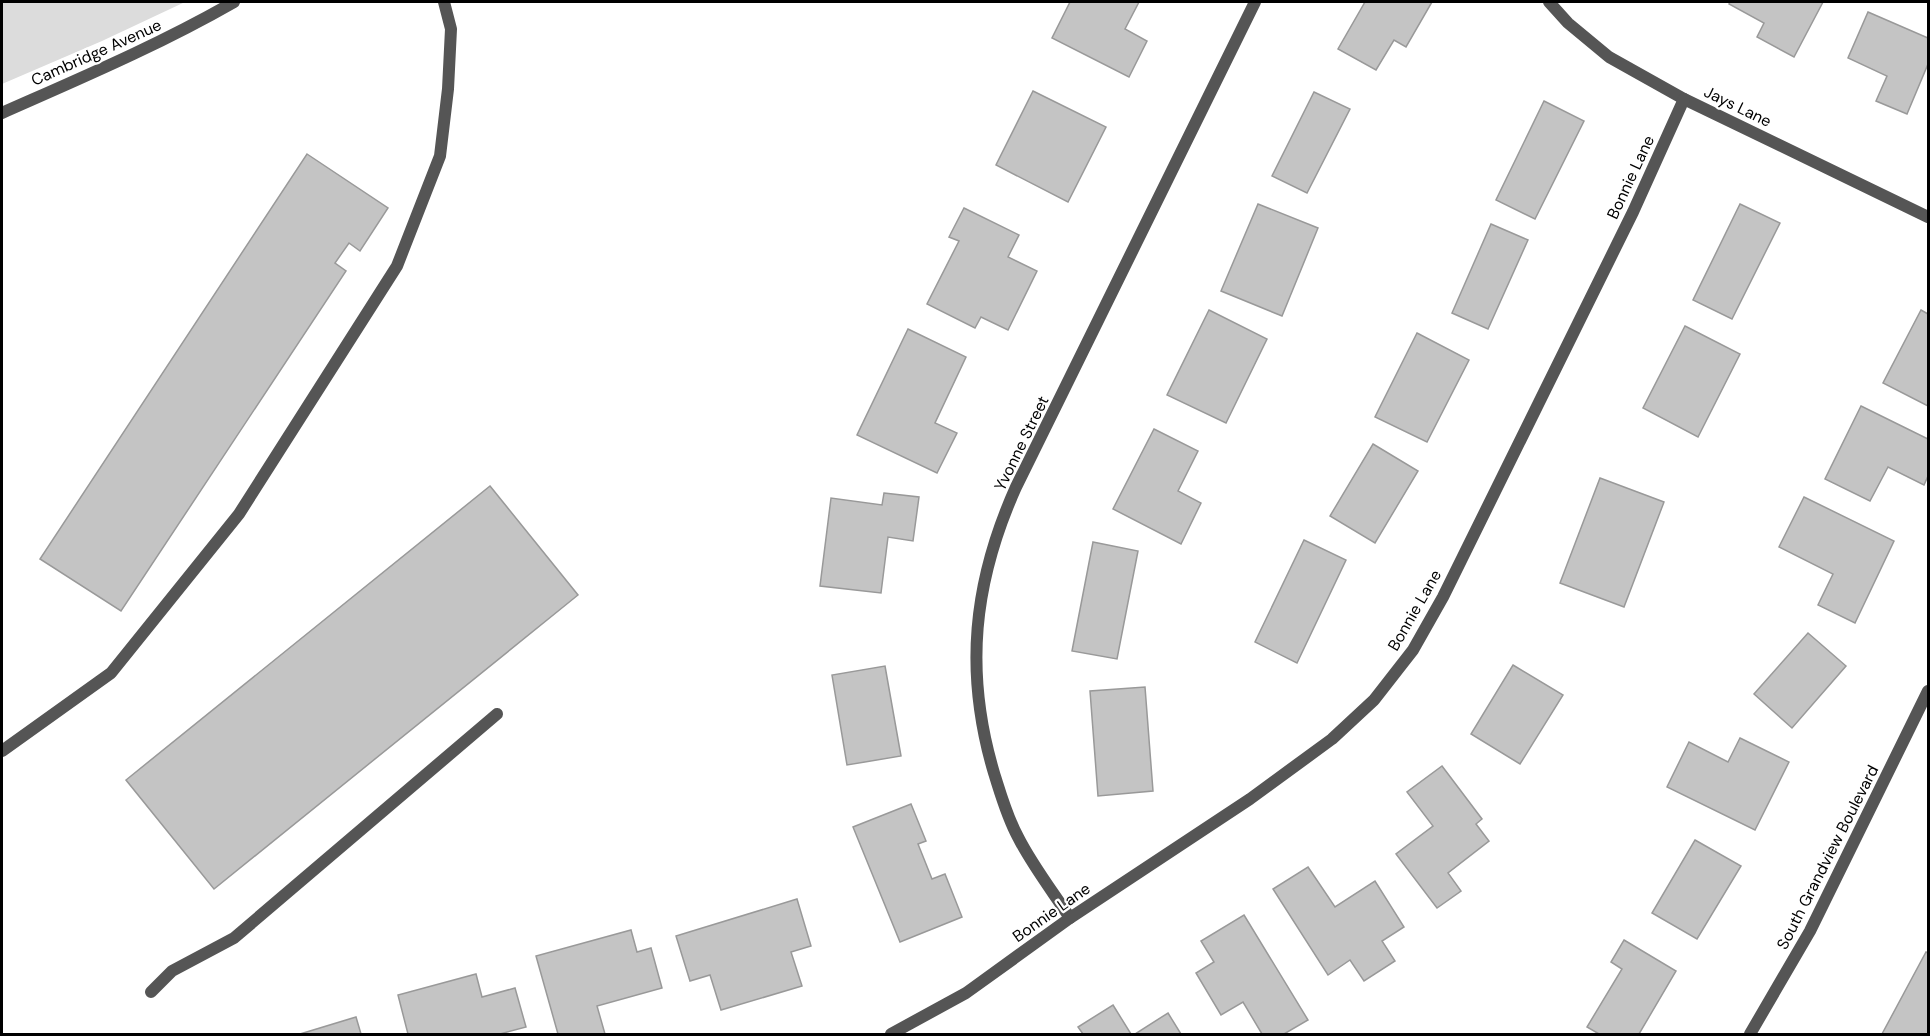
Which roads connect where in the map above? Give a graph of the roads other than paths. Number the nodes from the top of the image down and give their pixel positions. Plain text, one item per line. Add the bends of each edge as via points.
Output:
1 (234, 2) edge
2 (444, 2) edge
3 (1255, 2) edge
4 (1549, 2) edge
5 (1684, 99) junction
6 (2, 113) edge
7 (1929, 217) edge
8 (1929, 691) edge
9 (497, 714) dead end
10 (2, 751) edge
11 (1070, 918) junction
12 (151, 992) dead end
13 (891, 1035) edge
14 (1750, 1035) edge

1 - 6 street, Cambridge Avenue via 174,35
2 - 10 street via 451,29 440,156 397,266 239,514 111,673
3 - 11 street, Yvonne Street via 1017,488 1000,524 988,566 976,636 983,736 1018,838
4 - 5 street, Jays Lane via 1609,57
5 - 7 street, Jays Lane
5 - 11 street, Bonnie Lane via 1633,212 1443,597 1413,650 1374,700 1332,739 1250,799
8 - 14 street, South Grandview Boulevard via 1810,931
9 - 12 street via 234,938 172,971
11 - 13 street, Bonnie Lane via 966,993

